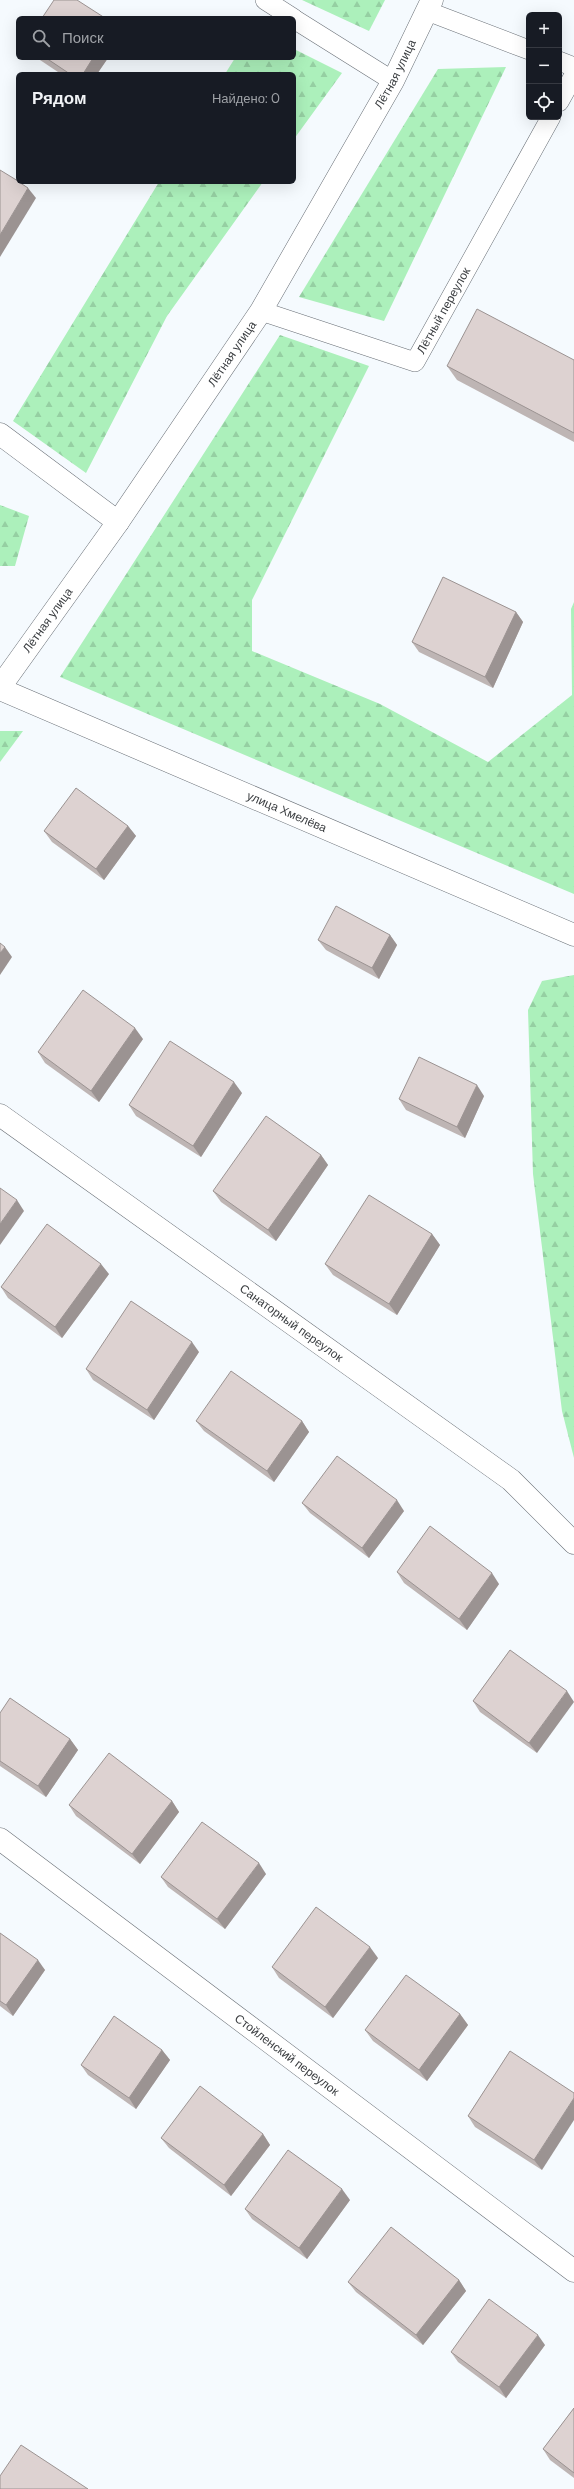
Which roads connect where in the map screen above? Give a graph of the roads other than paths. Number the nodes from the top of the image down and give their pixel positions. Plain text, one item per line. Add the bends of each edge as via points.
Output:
1 (265, 0) edge
2 (429, 6) edge
3 (291, 16) edge
4 (296, 19) edge
5 (526, 49) edge
6 (562, 62) edge
7 (574, 67) edge
8 (574, 75) edge
9 (393, 81) junction
10 (562, 97) edge
11 (549, 120) edge
12 (261, 311) junction
13 (0, 434) edge
14 (118, 522) junction
15 (0, 688) edge
16 (574, 935) edge
17 (0, 1115) edge
18 (574, 1543) edge
19 (0, 1839) edge
20 (574, 2271) edge

1 - 3 lane
2 - 5 lane
2 - 9 street, Лётная улица
4 - 9 lane
6 - 7 lane
8 - 10 lane
9 - 12 street, Лётная улица
11 - 12 lane, Лётный переулок via 415,362
12 - 14 street, Лётная улица
13 - 14 street
14 - 15 street, Лётная улица
15 - 16 street, улица Хмелёва
17 - 18 street, Санаторный переулок via 511,1480
19 - 20 street, Стойленский переулок

